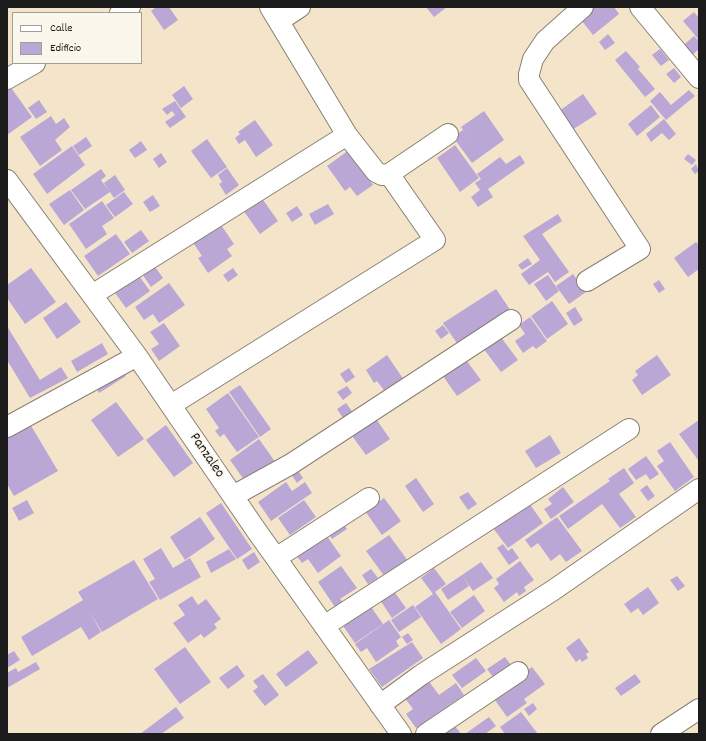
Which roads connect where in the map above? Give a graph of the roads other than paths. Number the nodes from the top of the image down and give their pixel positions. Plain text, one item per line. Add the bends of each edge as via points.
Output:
1 (300, 7) edge
2 (583, 7) edge
3 (640, 7) edge
4 (274, 14) edge
5 (33, 64) edge
6 (699, 78) edge
7 (7, 79) edge
8 (448, 134) dead end
9 (347, 135) junction
10 (389, 174) junction
11 (7, 180) edge
12 (587, 281) dead end
13 (92, 295) junction
14 (511, 320) dead end
15 (137, 356) junction
16 (171, 405) junction
17 (7, 427) edge
18 (630, 429) dead end
19 (699, 489) edge
20 (233, 496) junction
21 (369, 498) dead end
22 (276, 558) junction
23 (324, 626) junction
24 (518, 672) dead end
25 (380, 705) junction
26 (699, 709) edge
27 (401, 734) edge
28 (426, 734) edge
29 (661, 734) edge

1 - 4 street
2 - 12 street via 545,41 533,60 529,80 640,249
3 - 6 street
4 - 9 street
5 - 7 street
8 - 10 street
9 - 10 street via 376,172 382,175
9 - 13 street
10 - 16 street via 435,240
11 - 13 street, Panzaleo
13 - 15 street, Panzaleo
14 - 20 street via 291,464
15 - 16 street, Panzaleo
15 - 17 street
16 - 20 street, Panzaleo
18 - 23 street
19 - 25 street via 552,591 421,675
20 - 22 street, Panzaleo
21 - 22 street
22 - 23 street, Panzaleo
23 - 25 street, Panzaleo
24 - 28 street
25 - 27 street, Panzaleo
26 - 29 street

